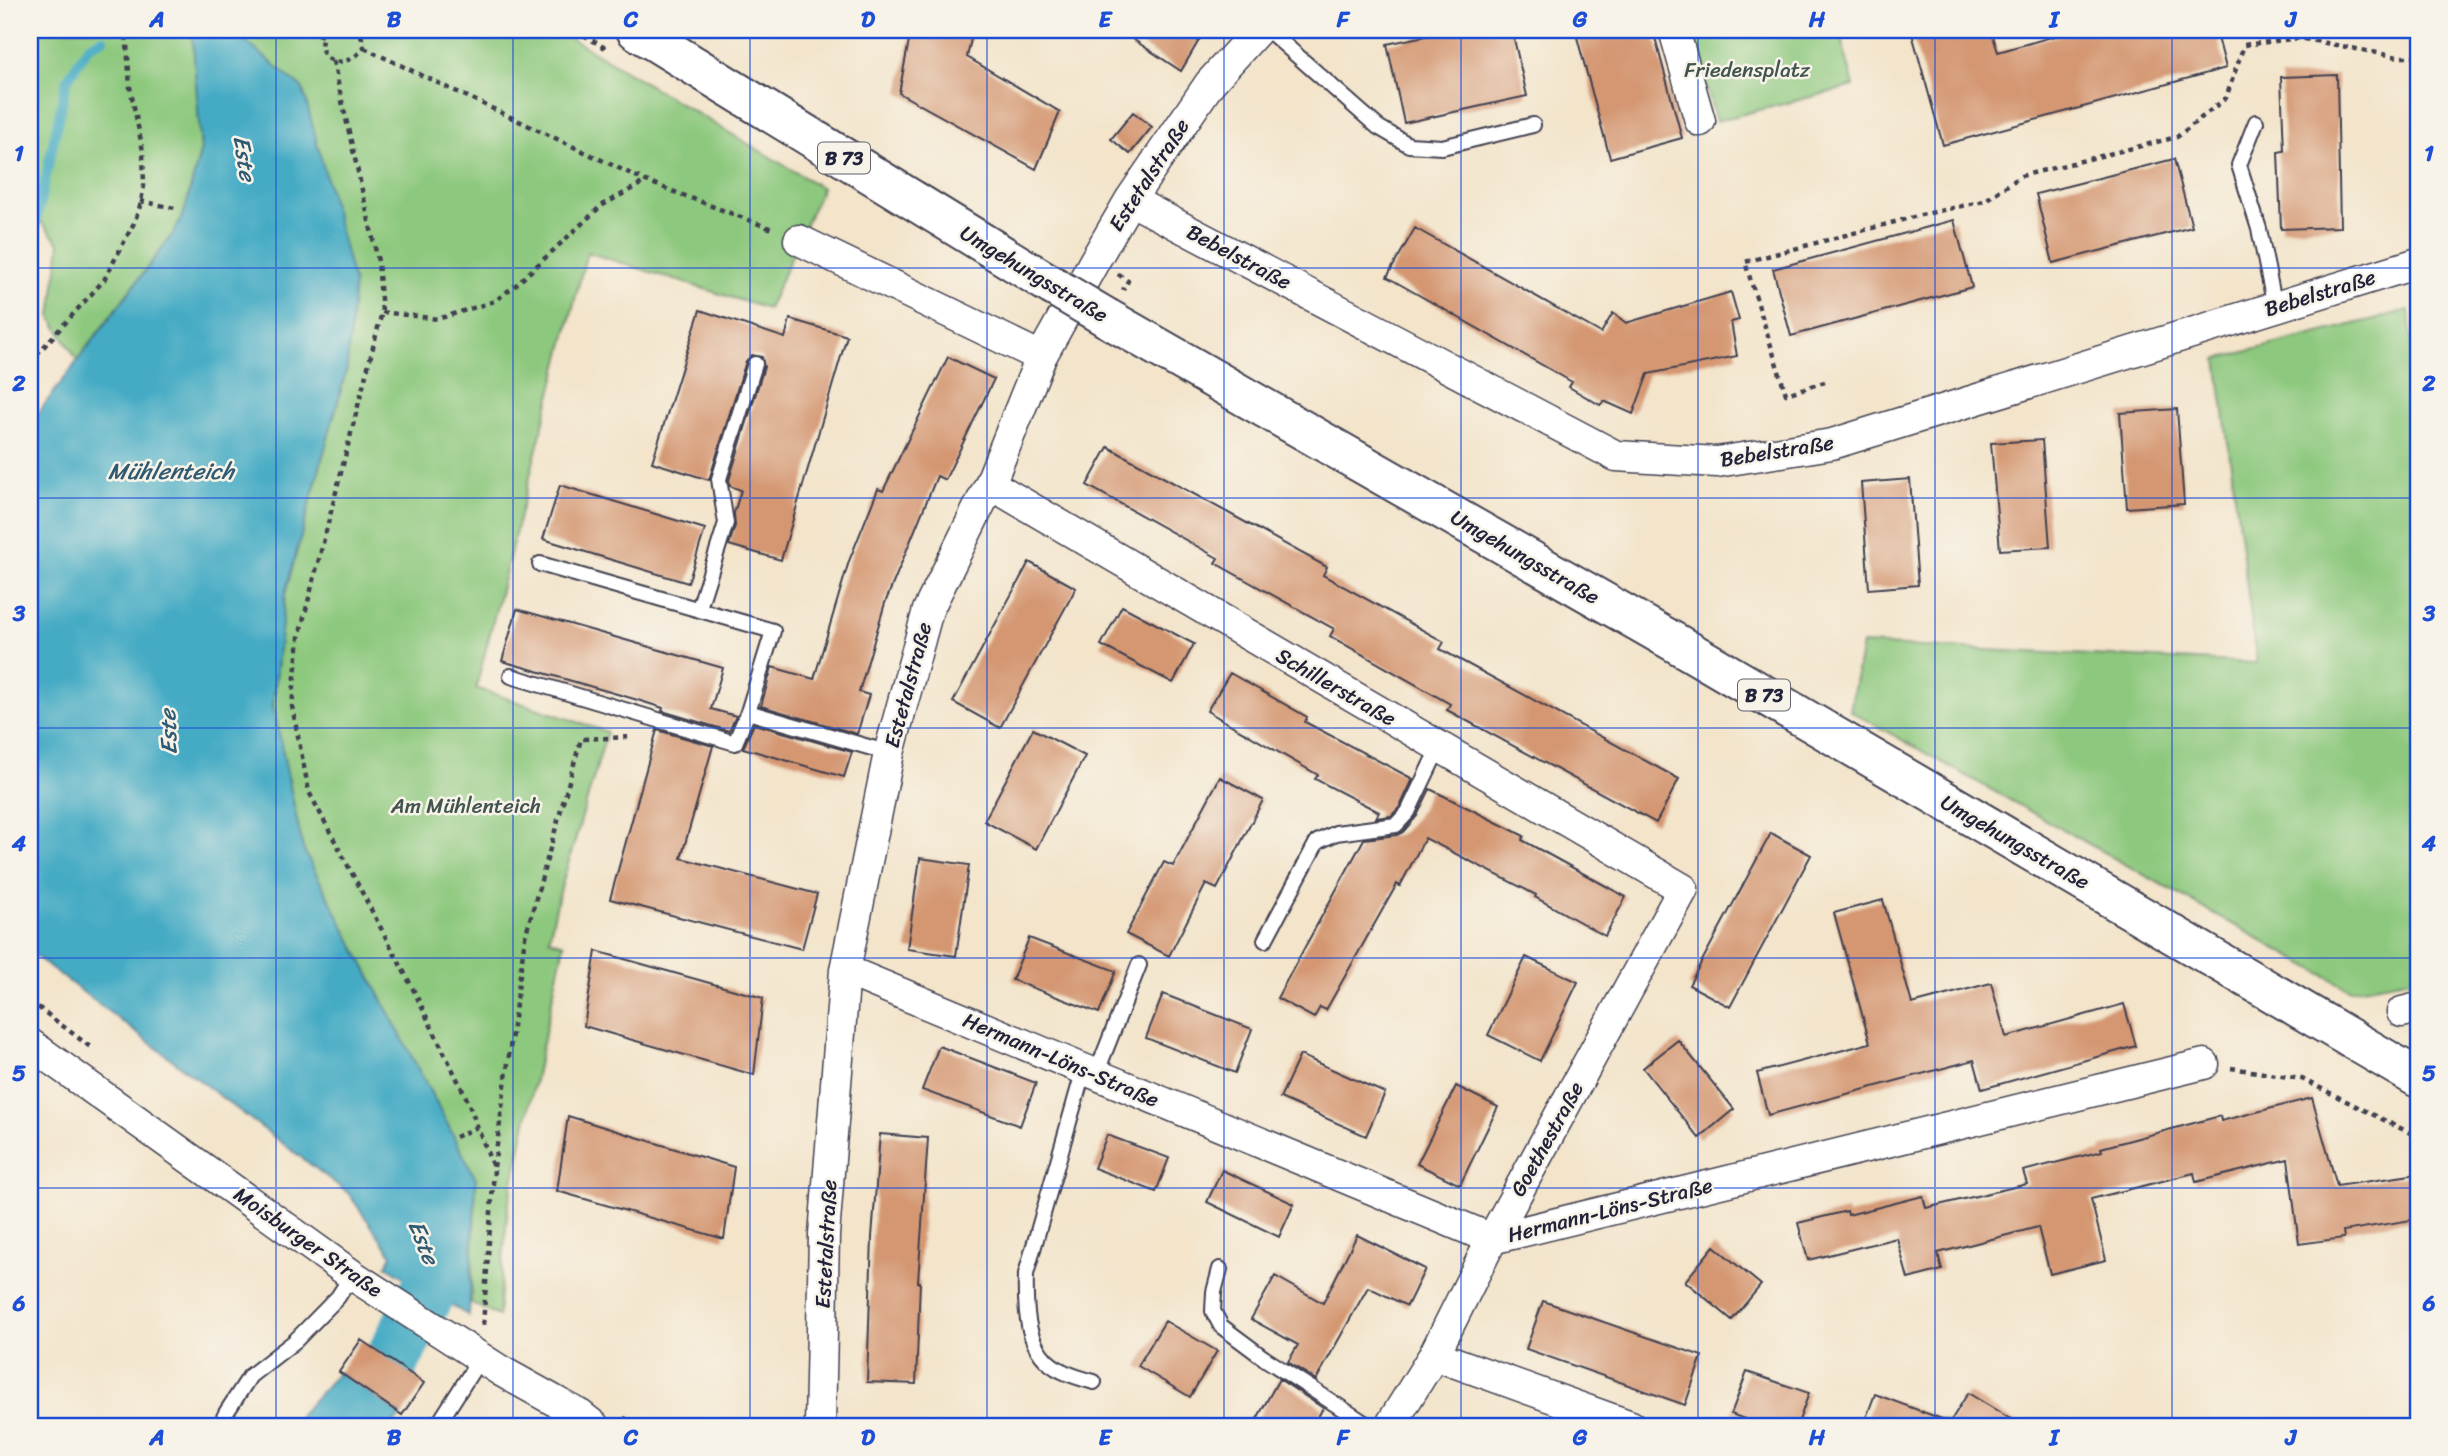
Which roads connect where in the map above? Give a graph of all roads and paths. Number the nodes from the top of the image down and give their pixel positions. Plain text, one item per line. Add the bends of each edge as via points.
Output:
1 (125, 30) edge
2 (309, 30) edge
3 (360, 30) edge
4 (636, 30) edge
5 (1258, 30) edge
6 (1268, 30) edge
7 (1674, 30) edge
8 (323, 31) edge
9 (364, 48) junction
10 (2418, 57) edge
11 (334, 61) junction
12 (1700, 121) dead end
13 (2256, 122) dead end
14 (1533, 125) dead end
15 (646, 181) junction
16 (1130, 200) junction
17 (141, 201) junction
18 (175, 208) dead end
19 (799, 240) joint
20 (2418, 263) edge
21 (2275, 307) junction
22 (382, 312) junction
23 (1041, 357) junction
24 (30, 362) edge
25 (755, 364) dead end
26 (1825, 383) dead end
27 (990, 484) junction
28 (540, 564) dead end
29 (699, 608) junction
30 (511, 676) dead end
31 (748, 712) junction
32 (636, 736) dead end
33 (1439, 747) junction
34 (889, 753) junction
35 (1683, 889) joint
36 (1265, 940) dead end
37 (1139, 965) dead end
38 (845, 970) junction
39 (30, 1044) edge
40 (2204, 1064) joint
41 (1090, 1072) junction
42 (2418, 1078) edge
43 (477, 1127) junction
44 (455, 1137) dead end
45 (2418, 1137) edge
46 (494, 1170) junction
47 (1492, 1239) junction
48 (1220, 1269) dead end
49 (363, 1283) junction
50 (1434, 1355) junction
51 (481, 1357) junction
52 (1094, 1382) dead end
53 (220, 1426) edge
54 (437, 1426) edge
55 (594, 1426) edge
56 (820, 1426) edge
57 (1369, 1426) edge
58 (1390, 1426) edge
59 (1631, 1426) edge

1 - 17 path via 143,151
2 - 8 path
3 - 9 path
4 - 42 main road, Umgehungsstraße / B 73, bridge via 1052,286 1674,642
5 - 16 street, Estetalstraße via 1210,83
6 - 14 lane via 1378,127 1409,145 1442,148
7 - 12 street
8 - 11 path via 322,48
9 - 11 path via 351,60
9 - 15 path
10 - 26 path via 2300,38 2244,45 2226,98 2177,137 2021,176 1984,201 1745,262 1786,394
11 - 22 path via 378,261
13 - 21 lane via 2239,165 2259,229
15 - 19 path
15 - 22 path via 601,206 495,301 438,319
16 - 21 street, Bebelstraße via 1616,456 1717,462 1832,444
16 - 23 street, Estetalstraße
17 - 18 path
17 - 24 path via 104,280
19 - 23 street
20 - 21 street, Bebelstraße
22 - 43 path via 299,637 292,706 309,792 418,1000
23 - 27 street, Estetalstraße
25 - 29 lane via 719,479 726,523
27 - 33 street, Schillerstraße
27 - 34 street, Estetalstraße via 928,610
28 - 29 lane
29 - 31 lane via 773,631
30 - 31 lane via 735,743
31 - 34 lane
32 - 46 path via 582,739 525,937
33 - 35 street, Schillerstraße
33 - 36 lane via 1408,812 1396,825 1336,833 1317,842
34 - 38 street, Estetalstraße
35 - 47 street, Goethestraße
37 - 41 lane
38 - 41 street, Hermann-Löns-Straße
38 - 56 street, Estetalstraße via 824,1235
39 - 49 street, Moisburger Straße
40 - 45 path via 2302,1079
40 - 47 street, Hermann-Löns-Straße
41 - 47 street, Hermann-Löns-Straße
41 - 52 lane via 1026,1274 1025,1308 1031,1337 1045,1359 1060,1371
43 - 44 path
43 - 46 path
46 - 51 path
47 - 50 street, Goethestraße
48 - 57 lane via 1213,1311 1221,1326
49 - 51 street, Moisburger Straße
49 - 53 lane via 338,1297 295,1341 250,1376
50 - 58 street, Goethestraße
50 - 59 street
51 - 54 lane
51 - 55 street, Moisburger Straße

